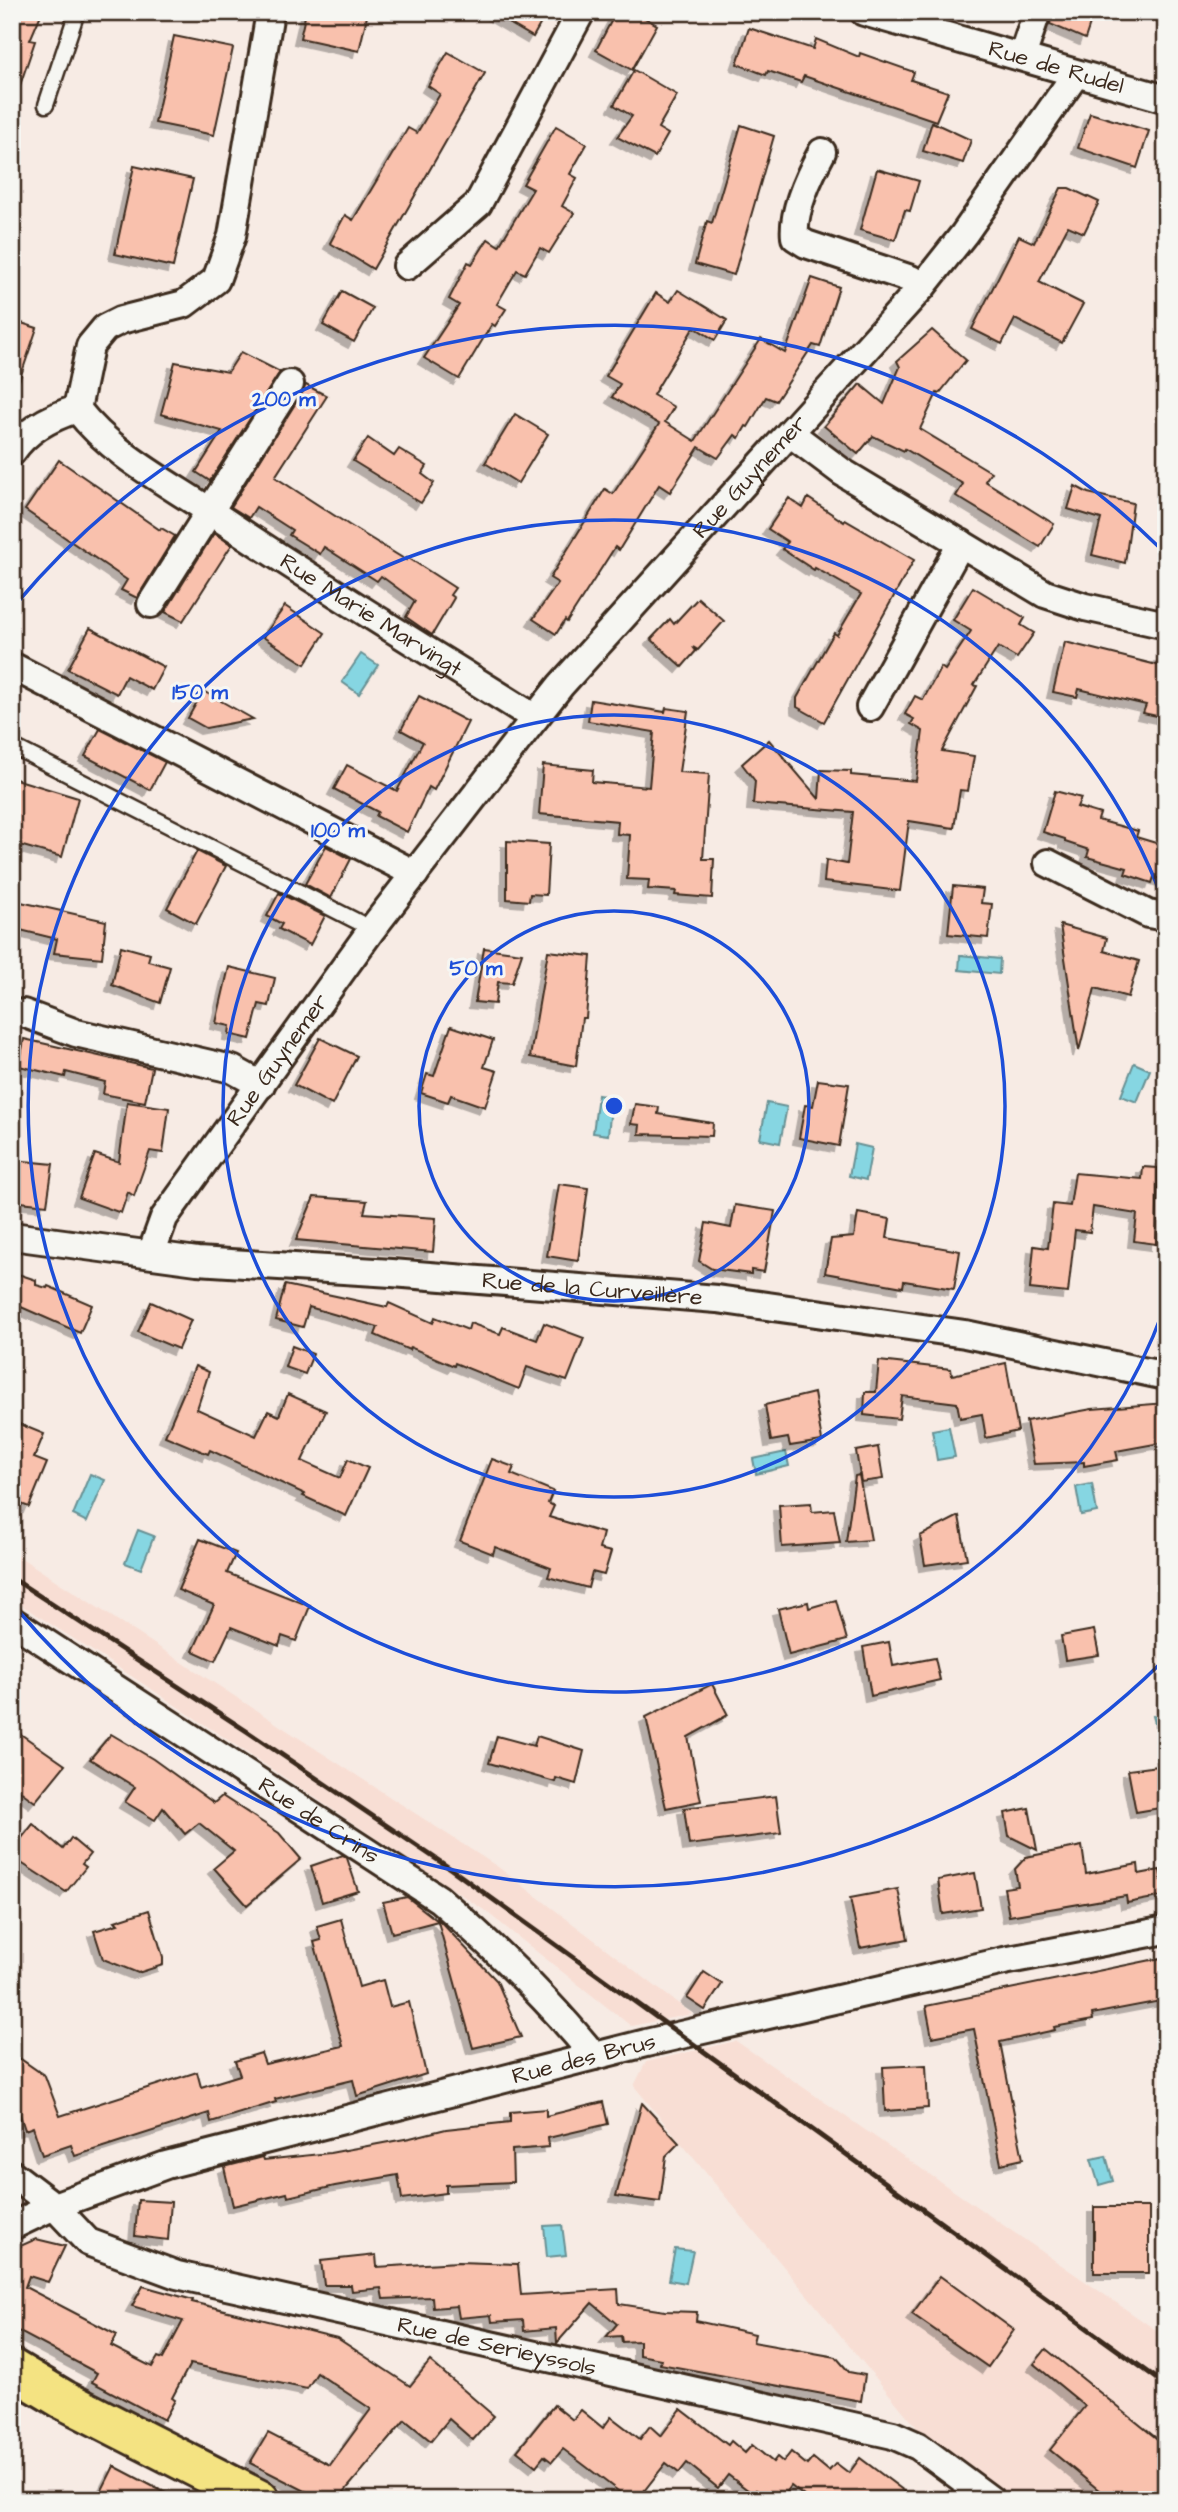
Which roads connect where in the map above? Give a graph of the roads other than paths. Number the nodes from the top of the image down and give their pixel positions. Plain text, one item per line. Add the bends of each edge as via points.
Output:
1 (77, 12) edge
2 (270, 12) edge
3 (581, 12) edge
4 (864, 12) edge
5 (1037, 12) edge
6 (1022, 57) junction
7 (1076, 74) junction
8 (1166, 99) edge
9 (46, 105) dead end
10 (822, 152) dead end
11 (407, 266) dead end
12 (922, 287) junction
13 (290, 384) dead end
14 (77, 409) junction
15 (790, 433) junction
16 (12, 452) edge
17 (209, 511) junction
18 (961, 543) junction
19 (152, 604) dead end
20 (1166, 625) edge
21 (12, 666) edge
22 (870, 707) dead end
23 (535, 718) junction
24 (12, 746) edge
25 (1048, 863) dead end
26 (415, 874) junction
27 (1166, 917) edge
28 (372, 929) junction
29 (23, 1013) dead end
30 (261, 1085) junction
31 (12, 1236) edge
32 (151, 1254) junction
33 (1166, 1376) edge
34 (12, 1621) edge
35 (1166, 1930) edge
36 (594, 2056) junction
37 (12, 2174) edge
38 (54, 2206) junction
39 (12, 2226) edge
40 (12, 2369) edge
41 (12, 2384) edge
42 (64, 2400) junction
43 (260, 2500) edge
44 (991, 2500) edge

1 - 9 lane
2 - 14 street via 232,236 216,280 184,304 105,328 90,346
3 - 11 street via 478,204
4 - 6 street, Rue de Rudel
5 - 6 street
6 - 7 street, Rue de Rudel
7 - 8 street, Rue de Rudel
7 - 12 street, Rue Guynemer
10 - 12 street via 804,194 795,237
12 - 15 street, Rue Guynemer
13 - 17 street
14 - 16 street via 35,427
14 - 17 street, Rue Marie Marvingt via 94,432 120,454
15 - 18 street via 842,472
15 - 23 street, Rue Guynemer
17 - 19 street
17 - 23 street, Rue Marie Marvingt
18 - 20 street via 1045,594
18 - 22 street
21 - 26 street
23 - 26 street, Rue Guynemer
24 - 28 lane
25 - 27 street via 1147,914
26 - 28 street, Rue Guynemer
28 - 30 street, Rue Guynemer
29 - 30 street via 76,1033 233,1069
30 - 32 street, Rue Guynemer via 164,1218
31 - 32 street, Rue de la Curveillère
32 - 33 street, Rue de la Curveillère via 717,1299 965,1334
34 - 36 street, Rue de Crins via 439,1899 486,1940
35 - 36 street, Rue des Brus via 1004,1961
36 - 38 street, Rue des Brus via 166,2165
37 - 38 street, Rue de Serieyssols
38 - 39 street, Rue des Brus
38 - 44 street, Rue de Serieyssols via 88,2242 177,2275 893,2435 918,2446
40 - 42 main road
41 - 42 main road
42 - 43 main road

